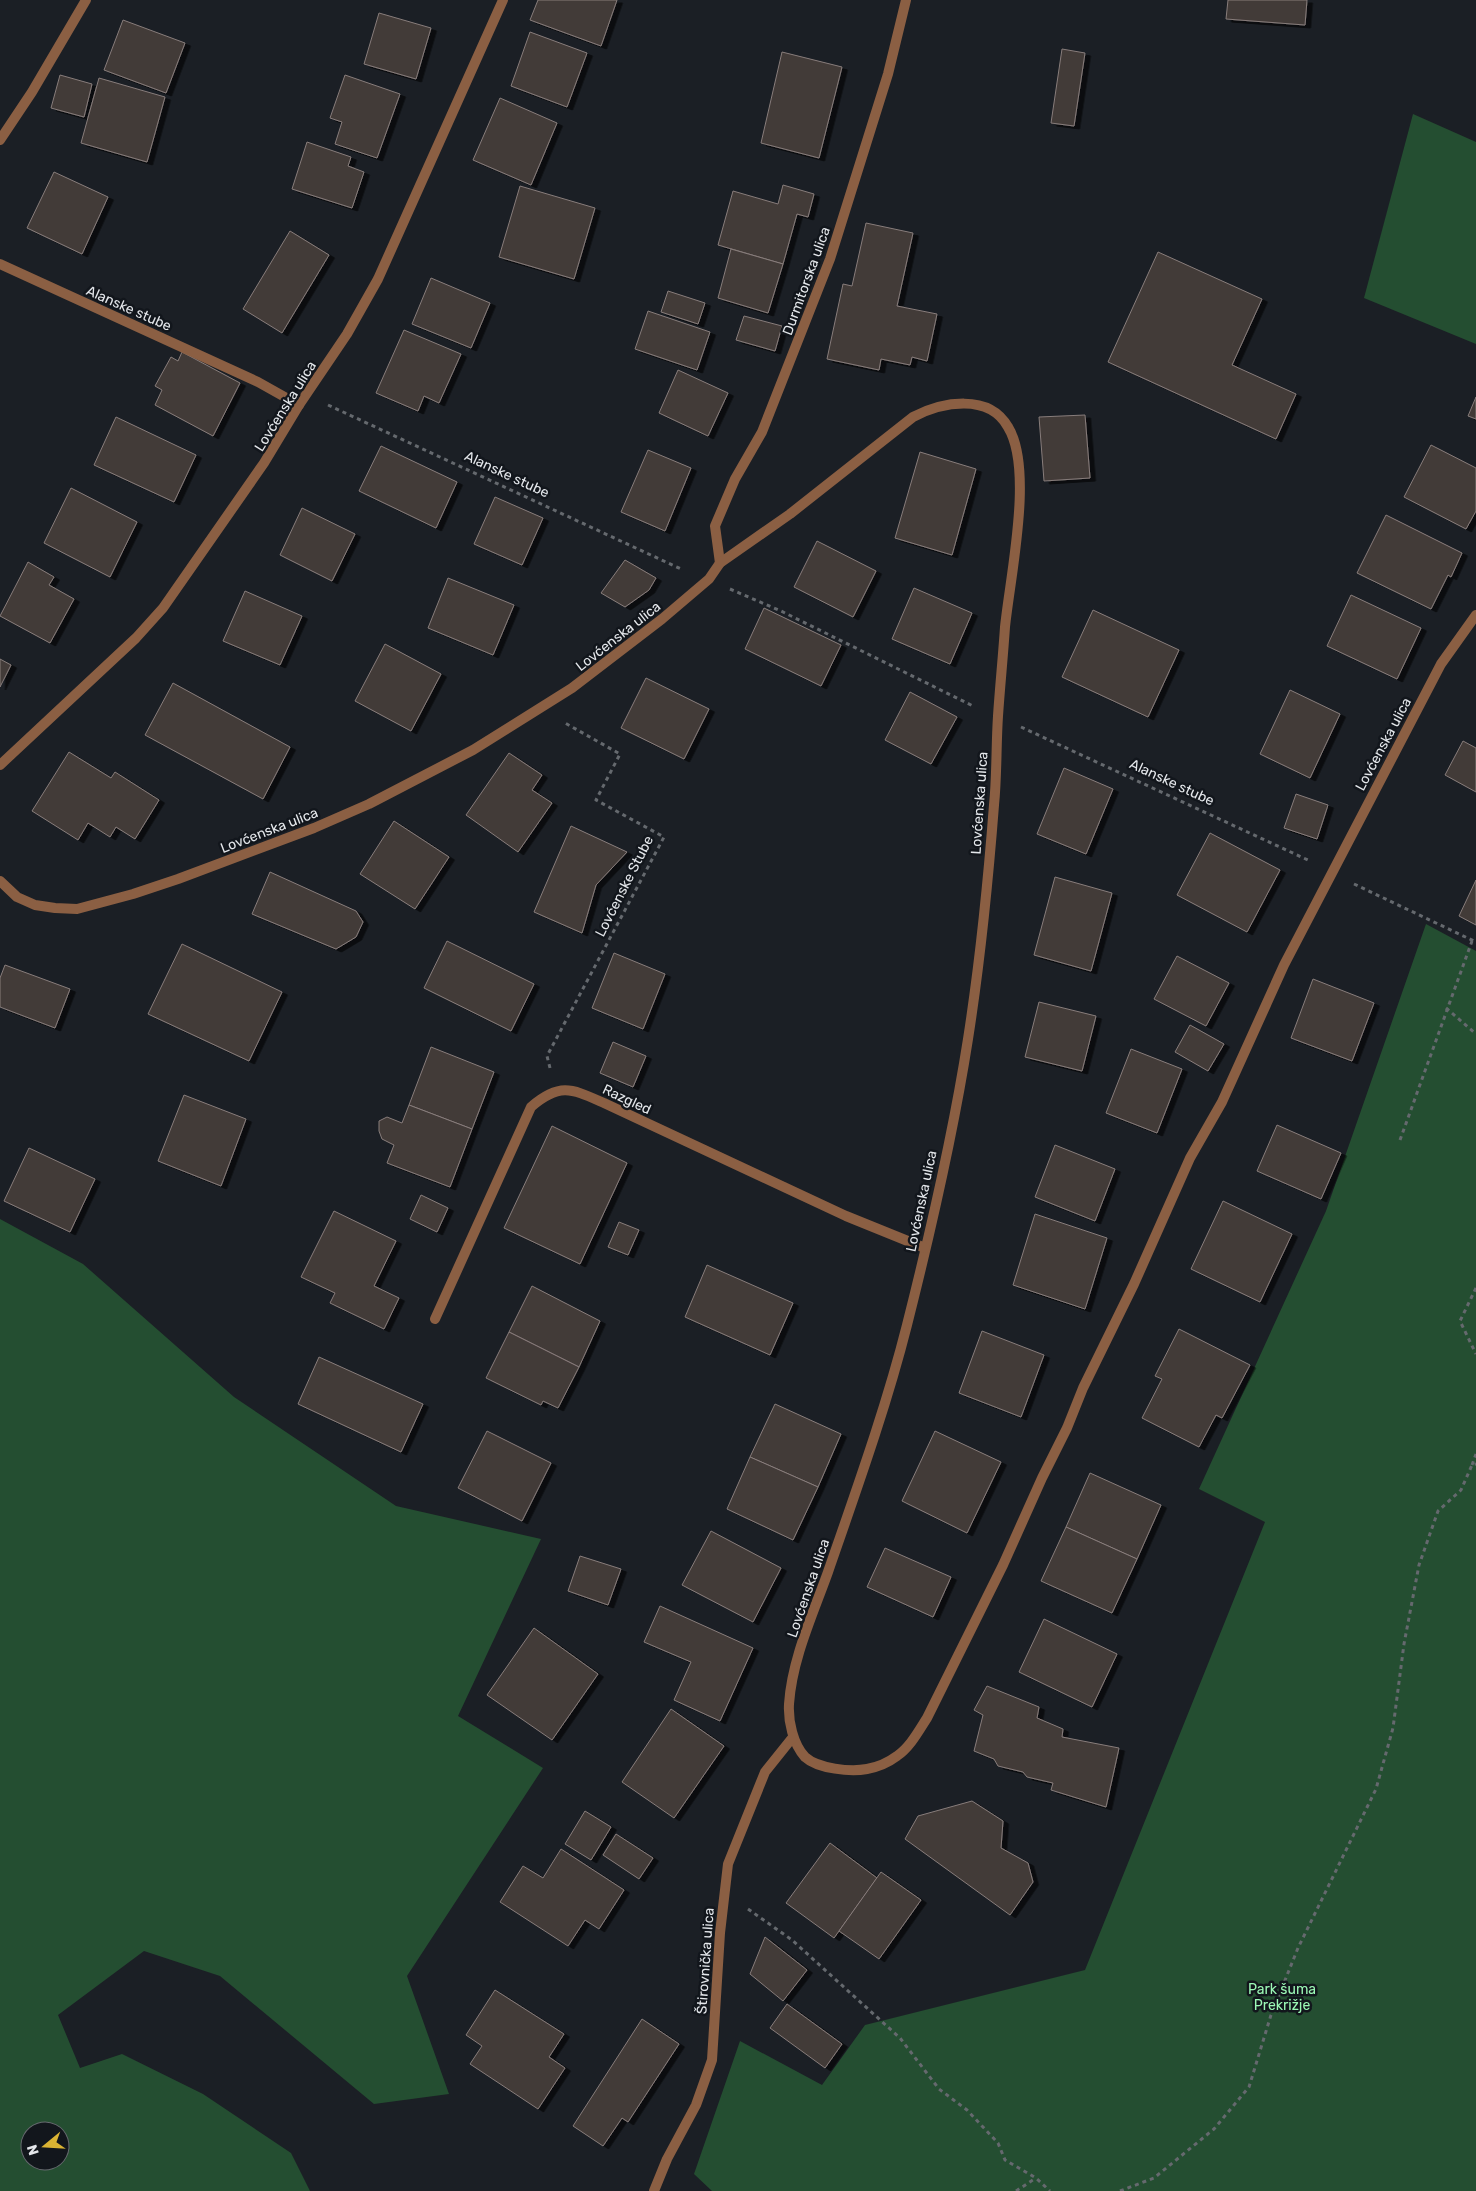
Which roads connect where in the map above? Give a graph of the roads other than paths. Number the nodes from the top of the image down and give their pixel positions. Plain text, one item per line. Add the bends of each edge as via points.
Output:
1 (86, 0) edge
2 (503, 0) edge
3 (906, 0) edge
4 (0, 140) edge
5 (0, 264) edge
6 (299, 405) junction
7 (720, 563) junction
8 (1476, 615) edge
9 (0, 765) edge
10 (0, 881) edge
11 (926, 1248) junction
12 (435, 1319) dead end
13 (793, 1737) junction
14 (654, 2191) edge

1 - 4 street
2 - 6 street, Lovćenska ulica via 378,279 348,334
3 - 7 street, Durmitorska ulica via 885,84 830,259 762,432 735,478 715,526
5 - 6 street, Alanske stube via 208,358
6 - 9 street, Lovćenska ulica via 264,463 163,608 136,638
7 - 10 street, Lovćenska ulica via 709,579 662,619 572,688 473,750 369,804 268,846 133,894 77,909 35,905 17,897
7 - 11 street, Lovćenska ulica via 766,533 913,417 930,408 972,404 1001,416 1010,429 1018,452 1017,538 1004,637 995,803 967,1041
8 - 13 street, Lovćenska ulica via 1441,664 1284,965 1222,1102 1190,1158 1003,1565 913,1741 899,1755 882,1764 866,1770 846,1770 806,1759
11 - 12 street, Razgled via 846,1216 604,1102 576,1091 554,1090 531,1107 523,1122
11 - 13 street, Lovćenska ulica via 882,1408 806,1631 792,1682 788,1708
13 - 14 street, Štirovnička ulica via 765,1772 728,1864 712,2060 696,2105

